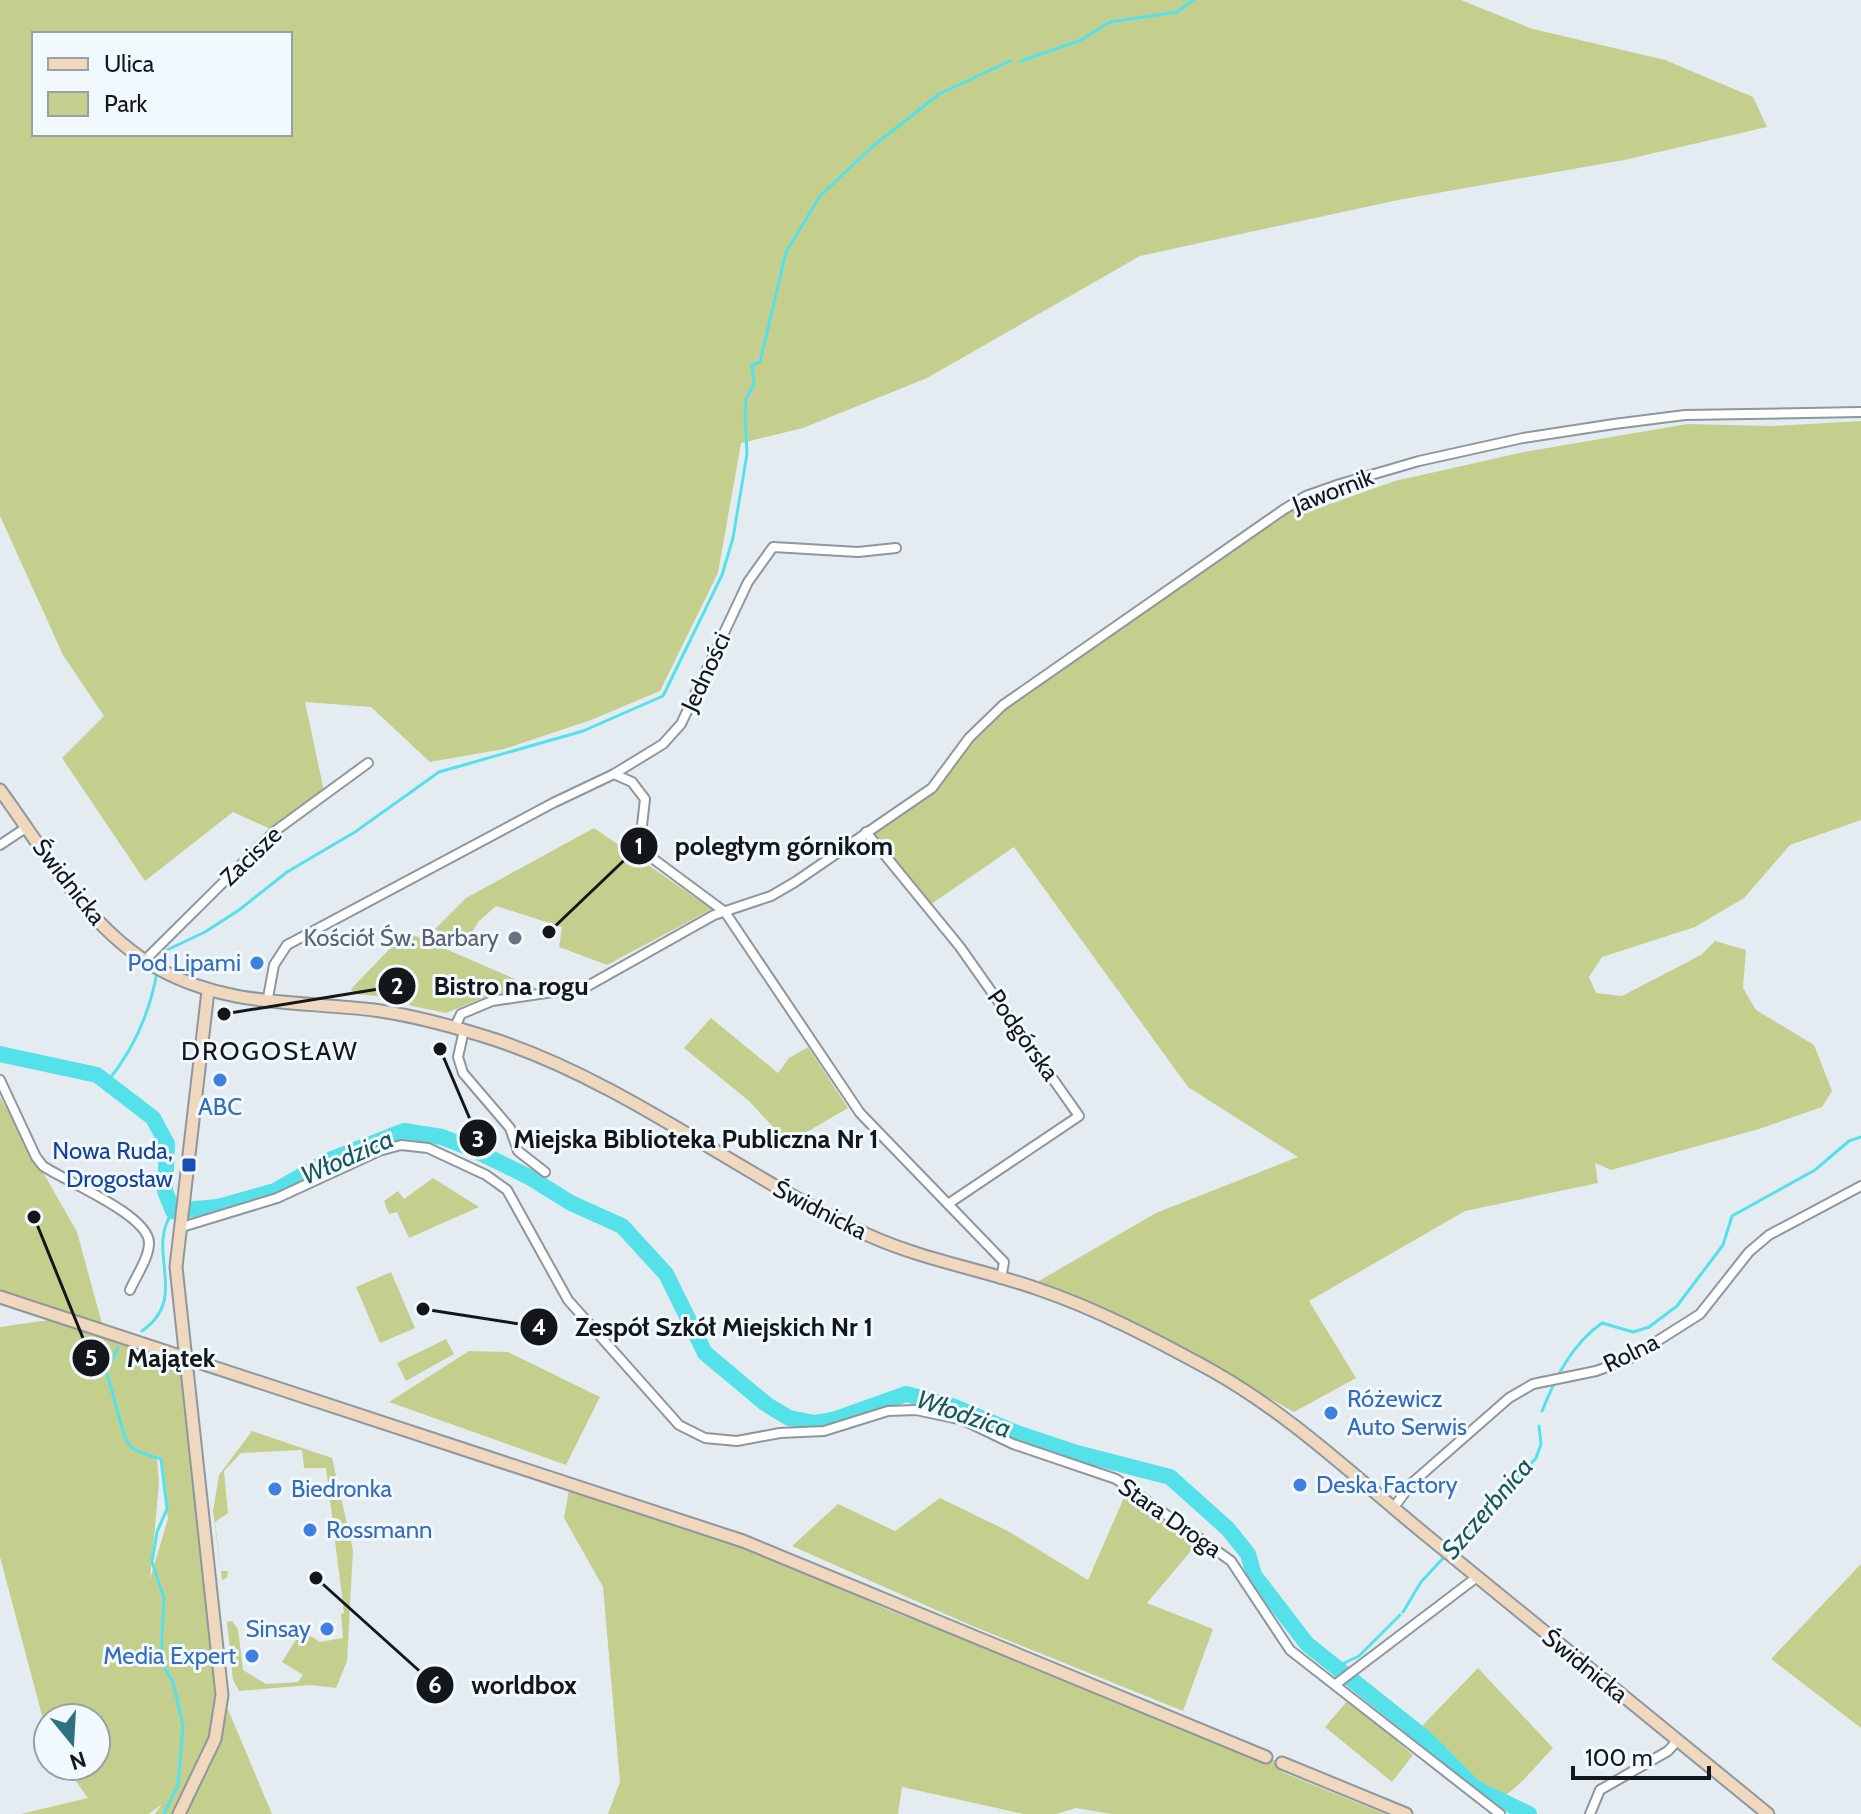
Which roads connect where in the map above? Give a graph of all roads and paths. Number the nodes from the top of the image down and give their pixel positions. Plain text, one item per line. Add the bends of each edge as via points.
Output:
1 (1861, 412) edge
2 (896, 548) dead end
3 (368, 763) dead end
4 (614, 774) junction
5 (0, 790) edge
6 (27, 827) junction
7 (866, 832) junction
8 (0, 845) edge
9 (725, 912) junction
10 (154, 966) junction
11 (208, 991) junction
12 (267, 1003) junction
13 (460, 1028) junction
14 (0, 1080) edge
15 (545, 1172) dead end
16 (1861, 1186) edge
17 (948, 1204) junction
18 (182, 1222) junction
19 (1001, 1279) junction
20 (130, 1290) dead end
21 (0, 1297) edge
22 (185, 1357) junction
23 (1394, 1507) junction
24 (1477, 1577) junction
25 (1338, 1682) junction
26 (1677, 1741) junction
27 (1266, 1757) dead end
28 (1282, 1763) dead end
29 (179, 1814) edge
30 (1406, 1814) edge
31 (1500, 1814) edge
32 (1590, 1814) edge
33 (1768, 1814) edge

1 - 7 street, Jawornik via 1685,415 1614,424 1419,461 1306,496 1003,705 969,738 932,788
2 - 4 street, Jedności via 858,552 773,547 748,582 681,724 663,744
3 - 10 street, Zacisze via 275,831
4 - 9 street via 632,782 645,799 640,843 648,855
4 - 12 street, Jedności via 287,945 274,965
5 - 6 street, Świdnicka
6 - 8 street
6 - 10 street, Świdnicka via 100,923
7 - 9 street, Jawornik via 771,896
7 - 17 street, Podgórska via 960,947 1079,1116
9 - 13 street, Jawornik via 629,959 586,987 492,1001 461,1014
9 - 17 street via 860,1113
10 - 11 street, Świdnicka
11 - 12 street, Świdnicka
11 - 18 street
12 - 13 street, Świdnicka via 375,1010
13 - 15 street via 463,1073 510,1128 518,1151
13 - 19 street, Świdnicka via 599,1083 753,1175 865,1233 911,1253
14 - 20 street via 43,1166 129,1215 145,1230 148,1251
16 - 23 street, Rolna via 1757,1244 1700,1314 1629,1359 1521,1391 1412,1483
17 - 19 street via 1004,1262
18 - 22 street via 176,1267
18 - 25 street, Stara Droga via 277,1198 379,1151 401,1145 428,1148 507,1190 568,1300 691,1434 737,1441 824,1431 888,1411 916,1410 963,1420 1129,1486 1231,1561 1281,1641
19 - 23 street, Świdnicka via 1102,1315 1245,1390
21 - 22 street
22 - 27 street via 743,1541
22 - 29 street via 222,1695 215,1739
23 - 24 street, Świdnicka
24 - 25 street
24 - 26 street, Świdnicka
25 - 31 street, Stara Droga via 1422,1756
26 - 32 street via 1600,1790
26 - 33 street, Świdnicka
28 - 30 street

